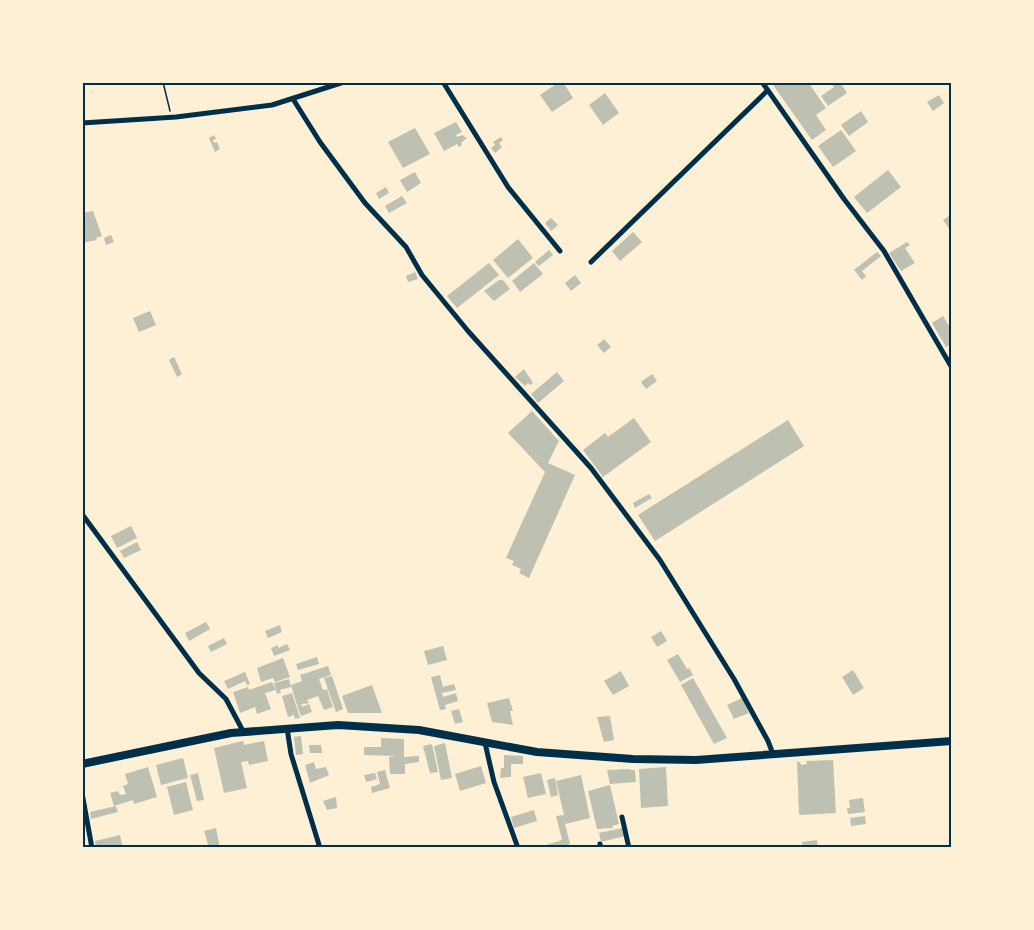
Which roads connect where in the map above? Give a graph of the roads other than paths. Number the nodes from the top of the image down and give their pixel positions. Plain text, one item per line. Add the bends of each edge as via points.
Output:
1 (344, 82) edge
2 (443, 82) edge
3 (762, 82) edge
4 (768, 90) junction
5 (293, 99) junction
6 (82, 123) edge
7 (560, 251) dead end
8 (591, 262) dead end
9 (951, 368) edge
10 (82, 514) edge
11 (287, 728) junction
12 (243, 731) junction
13 (951, 741) edge
14 (485, 743) junction
15 (773, 754) junction
16 (82, 764) edge
17 (82, 793) edge
18 (622, 817) dead end
19 (92, 848) edge
20 (320, 848) edge
21 (518, 848) edge
22 (629, 848) edge

1 - 5 street
2 - 7 street via 508,187
3 - 4 street
4 - 8 street
4 - 9 street via 884,251
5 - 6 street via 172,118
5 - 15 street via 365,203 406,247 422,274 468,331 591,468 660,561 734,679
10 - 12 street via 199,673 226,699
11 - 12 main road
11 - 14 main road via 375,727
11 - 20 street via 291,754
12 - 16 main road
13 - 15 main road
14 - 15 main road via 537,752 633,759 696,760
14 - 21 street via 494,782
17 - 19 street
18 - 22 street

